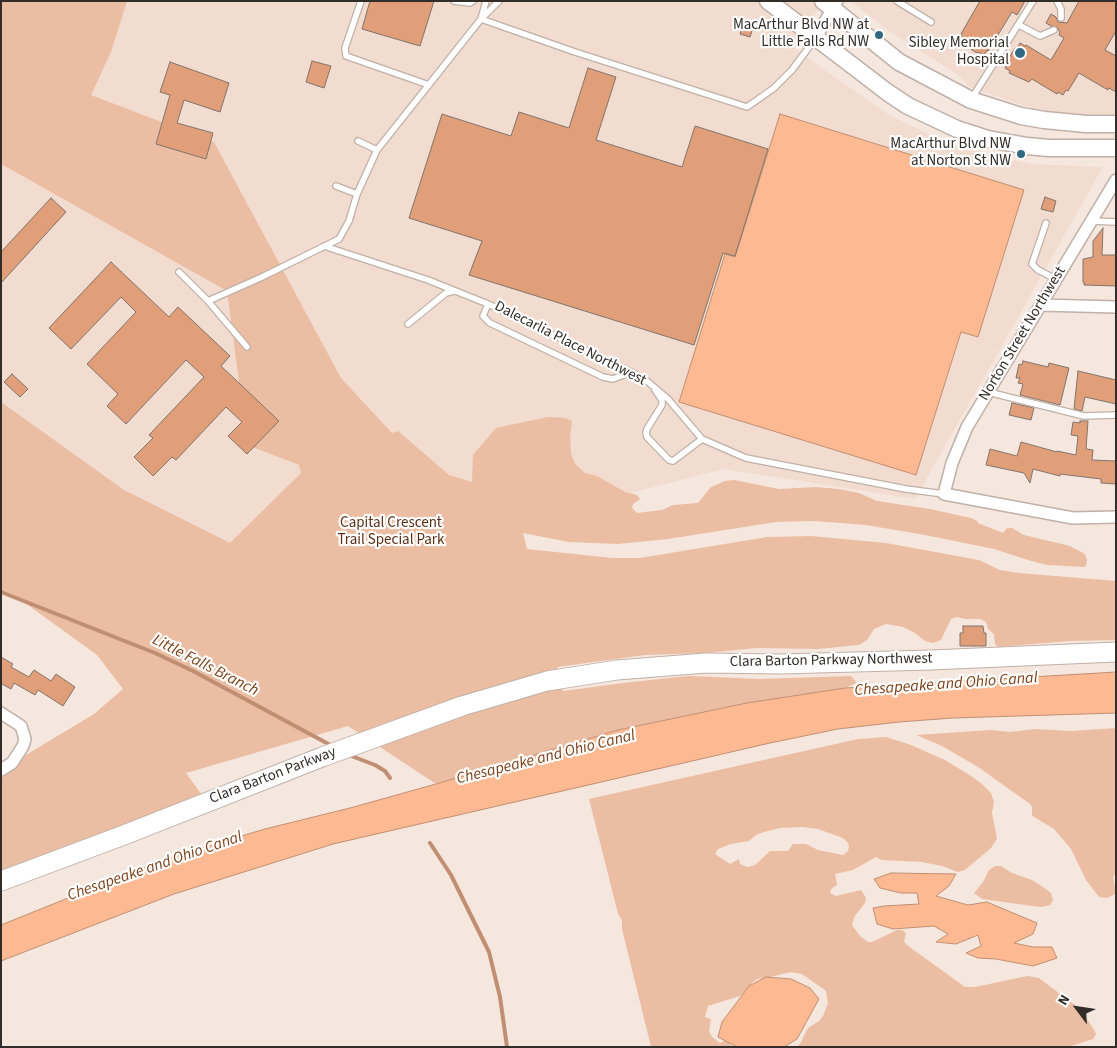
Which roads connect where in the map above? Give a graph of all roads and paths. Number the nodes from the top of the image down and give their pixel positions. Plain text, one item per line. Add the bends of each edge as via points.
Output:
1 (361, 1) edge
2 (454, 1) edge
3 (473, 1) edge
4 (486, 1) edge
5 (499, 1) edge
6 (768, 1) edge
7 (897, 1) edge
8 (1033, 1) edge
9 (1058, 1) edge
10 (831, 4) edge
11 (1061, 18) dead end
12 (481, 19) junction
13 (931, 22) dead end
14 (1019, 25) junction
15 (1054, 30) dead end
16 (816, 37) junction
17 (429, 85) junction
18 (971, 100) junction
19 (1116, 124) edge
20 (358, 140) dead end
21 (1116, 148) edge
22 (377, 150) junction
23 (1116, 180) edge
24 (336, 186) dead end
25 (358, 194) junction
26 (1091, 221) junction
27 (1116, 222) edge
28 (1046, 223) dead end
29 (324, 246) junction
30 (179, 272) dead end
31 (1056, 279) junction
32 (456, 291) junction
33 (208, 301) junction
34 (488, 304) junction
35 (1041, 305) junction
36 (1116, 307) edge
37 (408, 324) dead end
38 (247, 347) dead end
39 (631, 372) junction
40 (652, 385) junction
41 (988, 392) junction
42 (1116, 415) edge
43 (702, 439) junction
44 (944, 494) junction
45 (1116, 517) edge
46 (1116, 652) edge
47 (547, 681) joint
48 (1, 713) edge
49 (1, 770) edge
50 (1, 881) edge

1 - 17 lane via 345,48 346,56
2 - 3 lane
4 - 12 lane
5 - 12 lane
6 - 16 main road
7 - 13 lane
8 - 14 lane
9 - 11 lane
10 - 16 street
10 - 18 main road via 899,62
12 - 16 lane via 747,107 792,70
12 - 17 lane
14 - 15 lane via 1040,36
14 - 18 lane
16 - 21 main road via 908,106 957,129 1027,146
17 - 22 lane
18 - 19 main road via 1044,120
20 - 22 lane
22 - 25 lane
23 - 26 street, Norton Street Northwest
24 - 25 lane
25 - 29 lane via 339,239
26 - 27 lane
26 - 31 street, Norton Street Northwest
28 - 31 lane via 1032,264
29 - 32 lane, Dalecarlia Place Northwest
29 - 33 lane
30 - 33 lane
31 - 35 street, Norton Street Northwest
32 - 34 lane, Dalecarlia Place Northwest
32 - 37 lane via 446,293
33 - 38 lane
34 - 39 lane, Dalecarlia Place Northwest
34 - 39 lane via 483,316 490,323 603,377 613,379
35 - 36 street
35 - 41 street, Norton Street Northwest
39 - 40 lane, Dalecarlia Place Northwest
40 - 43 lane, Dalecarlia Place Northwest
40 - 43 lane via 662,405 647,429 647,437 669,460 674,461
41 - 42 lane via 1084,416
41 - 44 street, Norton Street Northwest via 960,441
43 - 44 lane, Dalecarlia Place Northwest via 746,458
44 - 45 street via 1074,518
46 - 47 highway, Clara Barton Parkway Northwest via 931,660 706,663 633,668
47 - 50 highway, Clara Barton Parkway via 470,703 322,757
48 - 49 street via 21,726 25,739 12,763

